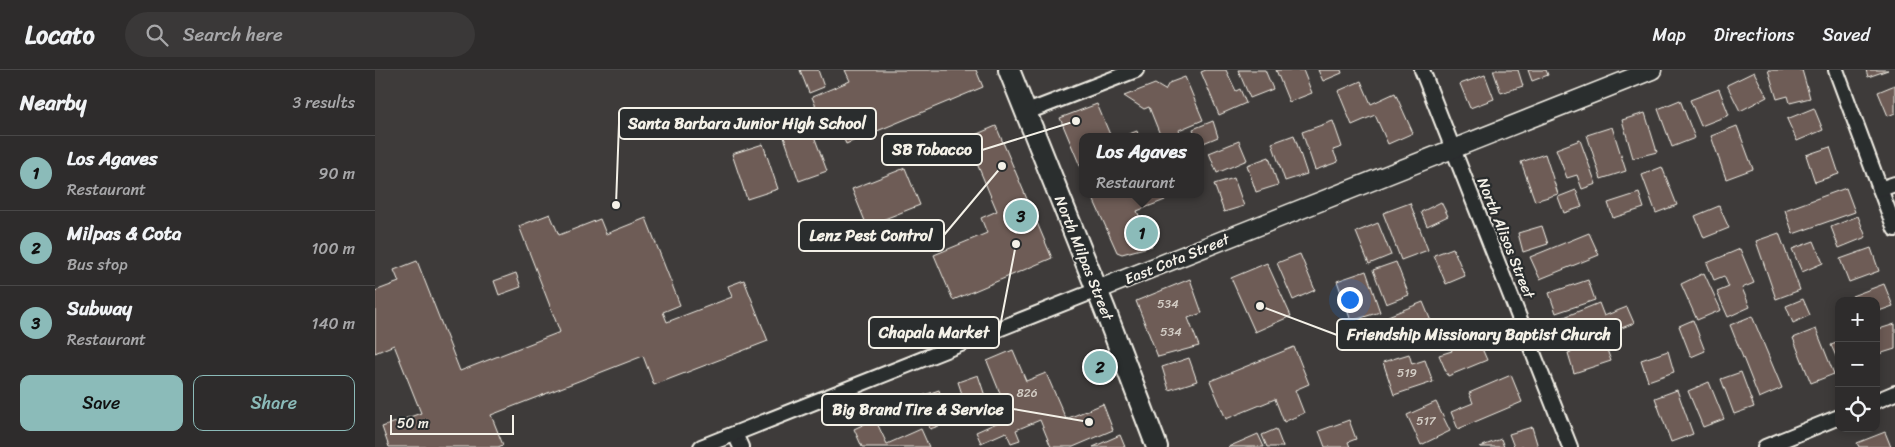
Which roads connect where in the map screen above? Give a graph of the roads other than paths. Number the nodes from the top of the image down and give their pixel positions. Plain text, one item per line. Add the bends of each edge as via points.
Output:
1 (1009, 70) edge
2 (1136, 70) edge
3 (1422, 70) edge
4 (1652, 70) edge
5 (1835, 70) edge
6 (1027, 112) junction
7 (1454, 149) junction
8 (1895, 184) edge
9 (1880, 190) junction
10 (1895, 228) edge
11 (1097, 290) junction
12 (1895, 393) edge
13 (1880, 399) edge
14 (1835, 419) edge
15 (735, 434) junction
16 (701, 447) edge
17 (741, 447) edge
18 (1157, 447) edge
19 (1570, 447) edge
20 (1765, 447) edge

1 - 6 main road, North Milpas Street
2 - 6 street
3 - 7 street, North Alisos Street
4 - 7 street, East Cota Street
5 - 9 street
6 - 11 main road, North Milpas Street
7 - 11 street, East Cota Street
7 - 19 street, North Alisos Street
8 - 9 street
9 - 10 street
11 - 15 street, East Cota Street
11 - 18 main road, North Milpas Street
12 - 13 street
14 - 20 street
15 - 16 street, East Cota Street
15 - 17 street

